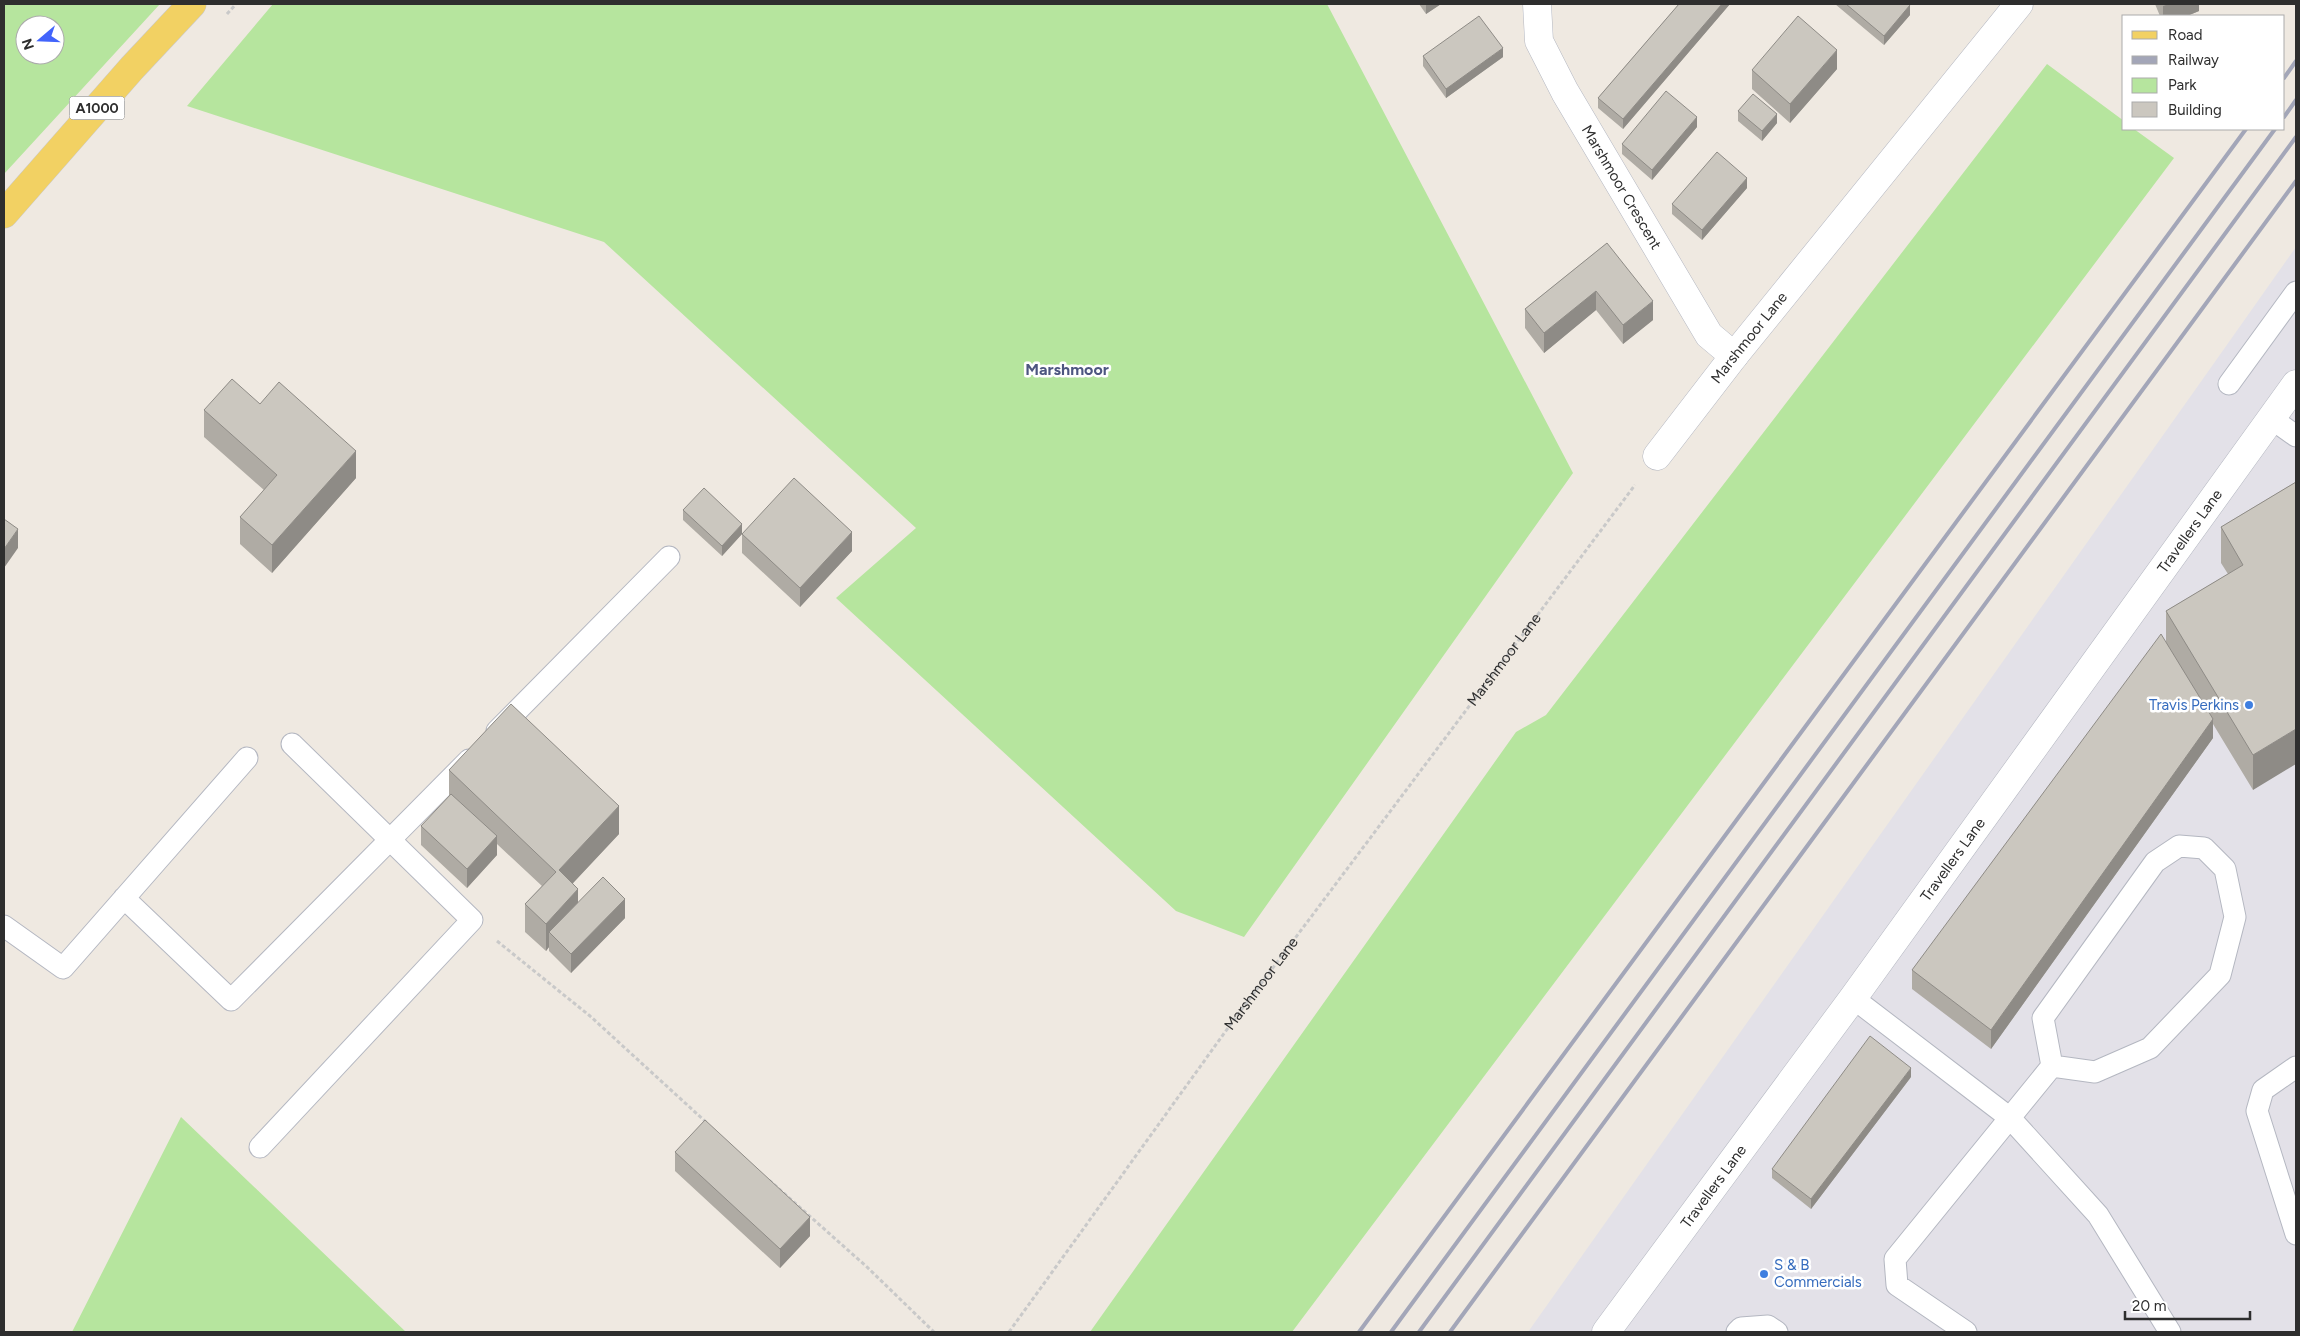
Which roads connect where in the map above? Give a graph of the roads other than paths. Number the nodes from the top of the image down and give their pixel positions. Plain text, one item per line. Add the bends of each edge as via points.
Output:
1 (192, 4) edge
2 (1537, 4) edge
3 (2019, 4) edge
4 (4, 214) edge
5 (2296, 292) edge
6 (1734, 356) junction
7 (2228, 384) dead end
8 (2296, 384) edge
9 (2272, 420) junction
10 (2296, 436) edge
11 (1657, 456) road end
12 (669, 556) dead end
13 (292, 744) dead end
14 (247, 758) dead end
15 (389, 841) junction
16 (124, 898) junction
17 (4, 926) edge
18 (1853, 998) junction
19 (2052, 1066) junction
20 (2296, 1066) edge
21 (2010, 1118) junction
22 (260, 1146) dead end
23 (2296, 1234) edge
24 (1606, 1332) edge
25 (1737, 1332) edge
26 (1777, 1332) edge
27 (1966, 1332) edge
28 (2170, 1332) edge

1 - 4 main road, A1000
2 - 6 street, Marshmoor Crescent via 1540,41 1565,92 1710,335
3 - 6 street, Marshmoor Lane
5 - 7 lane
6 - 11 street, Marshmoor Lane
8 - 9 street, Travellers Lane
9 - 10 lane
9 - 18 street, Travellers Lane
12 - 15 lane
13 - 15 lane
14 - 16 lane
15 - 16 lane via 231,1000
15 - 22 lane via 472,920
16 - 17 lane via 63,968
18 - 21 lane
18 - 24 street, Travellers Lane
19 - 19 lane via 2095,1072 2150,1048 2220,975 2235,917 2225,869 2204,848 2179,846 2155,862 2043,1018
19 - 21 lane
20 - 23 lane via 2263,1090 2257,1111
21 - 27 lane via 1895,1259 1897,1285
21 - 28 lane via 2098,1215
25 - 26 lane via 1741,1328 1768,1326

